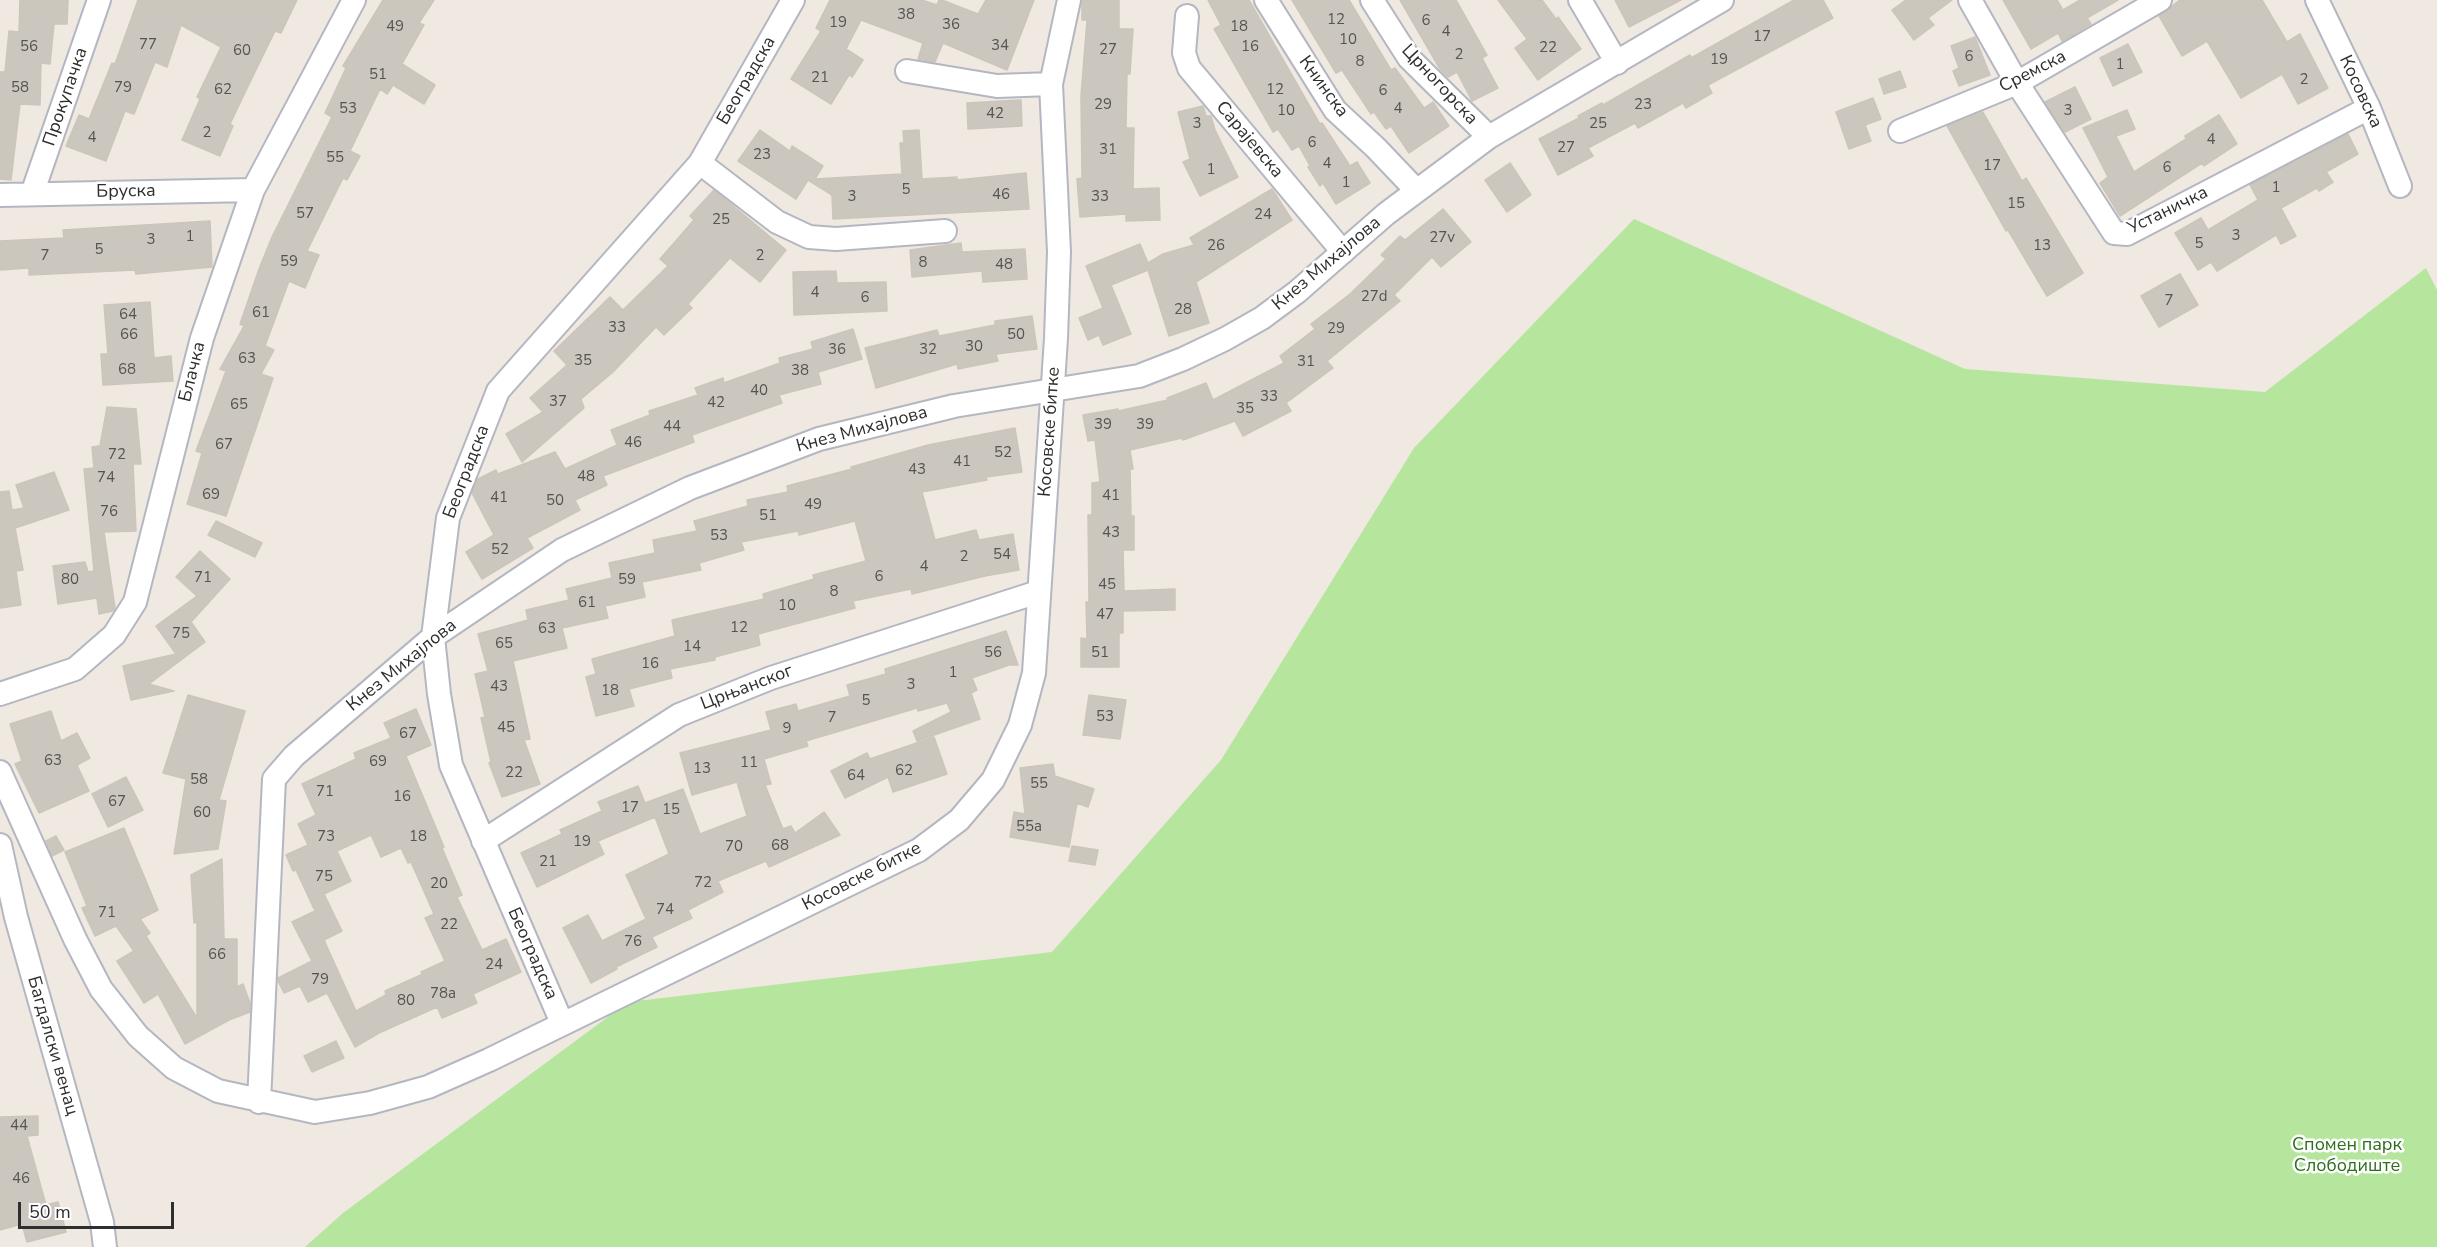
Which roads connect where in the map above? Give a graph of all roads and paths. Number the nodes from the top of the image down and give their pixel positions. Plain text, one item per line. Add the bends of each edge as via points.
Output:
1 (99, 0) edge
2 (354, 0) edge
3 (793, 0) edge
4 (1069, 0) edge
5 (1266, 0) edge
6 (1372, 0) edge
7 (1580, 0) edge
8 (1722, 0) edge
9 (1971, 0) edge
10 (2160, 0) edge
11 (2317, 0) edge
12 (1187, 16) dead end
13 (1617, 63) junction
14 (907, 71) dead end
15 (2017, 83) junction
16 (1051, 84) junction
17 (2369, 108) junction
18 (1900, 131) dead end
19 (1489, 137) junction
20 (700, 163) junction
21 (2400, 186) dead end
22 (253, 190) junction
23 (1416, 190) junction
24 (32, 194) junction
25 (0, 195) edge
26 (945, 231) dead end
27 (1343, 252) junction
28 (1053, 388) junction
29 (1038, 592) junction
30 (433, 637) junction
31 (0, 694) edge
32 (0, 772) edge
33 (483, 841) junction
34 (0, 845) edge
35 (562, 1023) junction
36 (260, 1102) junction
37 (105, 1247) edge

1 - 24 street, Прокупачка
2 - 22 street, Блачка
3 - 20 street, Београдска
4 - 16 street, Косовске битке
5 - 23 street, Книнска via 1335,110
6 - 19 street, Црногорска via 1408,58
7 - 13 street
8 - 13 street, Кнез Михајлова
9 - 15 street, Устаничка
10 - 15 street, Сремска
11 - 17 street, Косовска
12 - 27 street, Сарајевска via 1184,53 1189,68
13 - 19 street, Кнез Михајлова
14 - 16 street via 997,86
15 - 17 street, Устаничка via 2114,233 2127,234
15 - 18 street, Сремска
16 - 28 street, Косовске битке via 1059,252
17 - 21 street, Косовска
19 - 23 street, Кнез Михајлова
20 - 26 street via 777,222 809,237 836,239
20 - 30 street, Београдска via 498,391 448,518
22 - 24 street, Бруска
22 - 31 street, Блачка via 202,338 135,602 114,635 75,669
23 - 27 street, Кнез Михајлова
24 - 25 street, Бруска
27 - 28 street, Кнез Михајлова via 1262,318 1183,359 1139,376
28 - 29 street, Косовске битке
28 - 30 street, Кнез Михајлова via 954,406 819,439 690,488 562,550
29 - 33 street, Црњанског via 771,678 679,715
29 - 35 street, Косовске битке via 1034,673 1020,725 993,780 959,820 900,860
30 - 33 street, Београдска via 452,765
30 - 36 street, Кнез Михајлова via 294,756 274,779
32 - 36 street, Косовске битке via 101,989 138,1036 174,1068 218,1091
33 - 35 street, Београдска
34 - 37 street, Багдалски венац via 16,917 102,1222
35 - 36 street, Косовске битке via 428,1087 370,1103 315,1112

